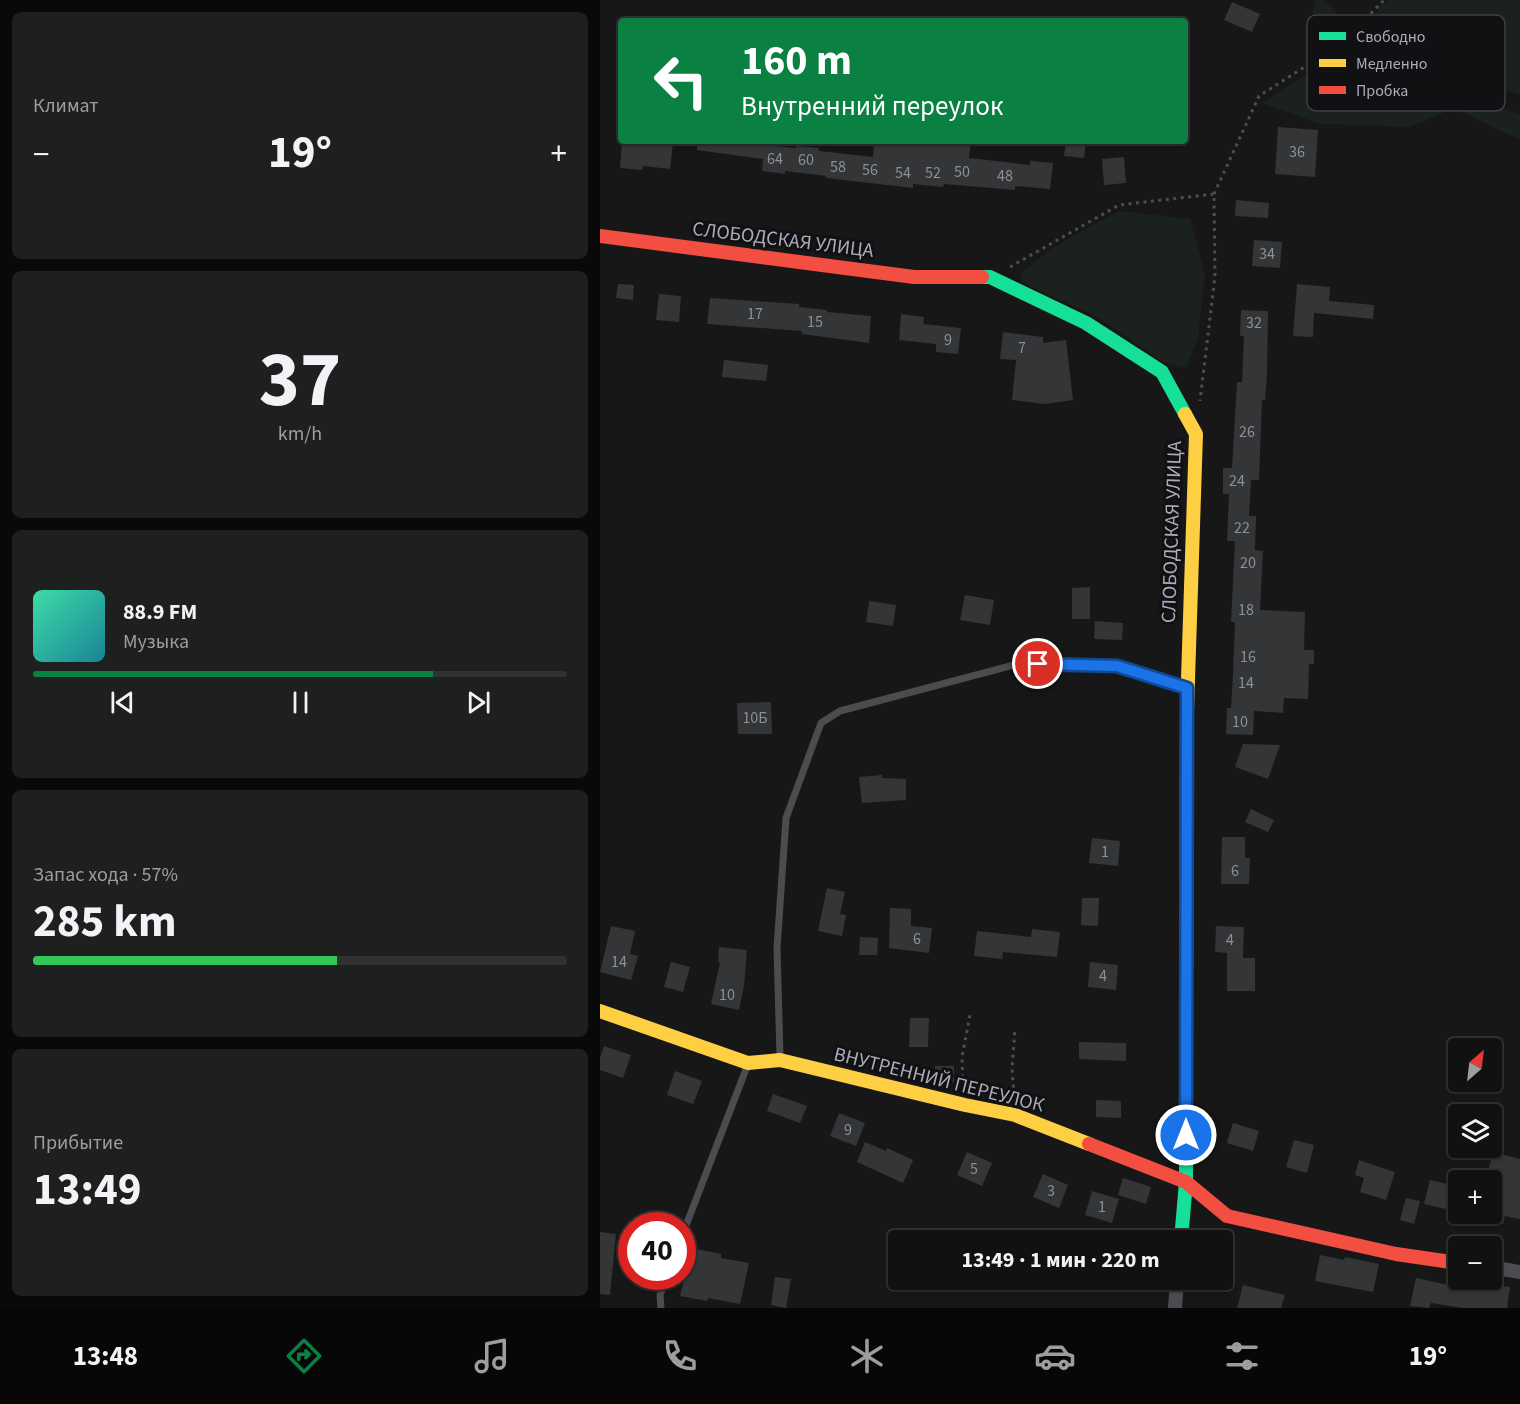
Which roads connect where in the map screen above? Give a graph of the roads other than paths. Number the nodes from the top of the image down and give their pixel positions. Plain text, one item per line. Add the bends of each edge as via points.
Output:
1 (600, 236) edge
2 (1187, 688) junction
3 (600, 1011) edge
4 (780, 1060) junction
5 (748, 1063) junction
6 (1186, 1182) junction
7 (691, 1212) edge
8 (1182, 1230) edge
9 (1448, 1262) edge
10 (1502, 1270) edge
11 (1520, 1272) edge
12 (662, 1290) edge
13 (1177, 1290) edge
14 (661, 1308) edge
15 (1175, 1308) edge

1 - 2 street, СЛОБОДСКАЯ УЛИЦА via 914,277 990,277 1086,322 1162,372 1196,434
2 - 4 lane via 1117,666 1018,664 840,711 822,723 786,818 777,948
2 - 6 street, СЛОБОДСКАЯ УЛИЦА
3 - 5 street, ВНУТРЕННИЙ ПЕРЕУЛОК
4 - 5 street, ВНУТРЕННИЙ ПЕРЕУЛОК
4 - 6 street, ВНУТРЕННИЙ ПЕРЕУЛОК via 1015,1115
5 - 7 lane
6 - 8 street, СЛОБОДСКАЯ УЛИЦА
6 - 9 street, ВНУТРЕННИЙ ПЕРЕУЛОК via 1227,1216 1396,1254
10 - 11 street
12 - 14 lane
13 - 15 street

